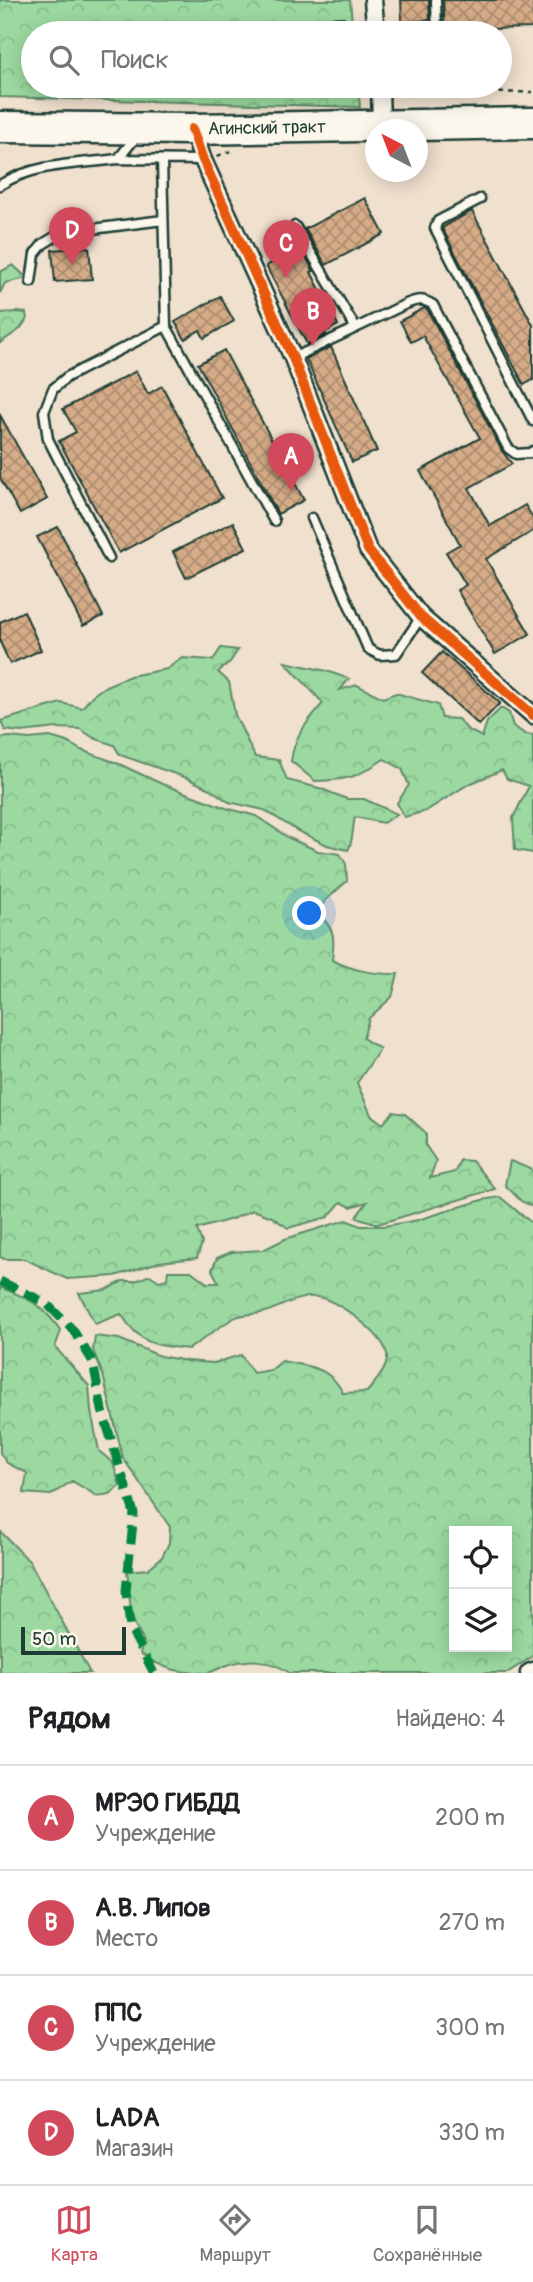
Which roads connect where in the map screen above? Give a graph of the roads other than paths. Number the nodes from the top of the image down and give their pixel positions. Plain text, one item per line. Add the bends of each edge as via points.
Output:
1 (373, 0) edge
2 (436, 0) edge
3 (375, 21) edge
4 (437, 21) edge
5 (380, 98) edge
6 (381, 119) edge
7 (533, 123) edge
8 (428, 126) edge
9 (0, 127) edge
10 (365, 127) edge
11 (142, 130) junction
12 (192, 130) junction
13 (118, 159) junction
14 (162, 160) junction
15 (203, 160) junction
16 (0, 185) edge
17 (480, 199) dead end
18 (163, 220) junction
19 (295, 226) dead end
20 (31, 282) dead end
21 (166, 327) junction
22 (355, 327) junction
23 (293, 358) junction
24 (533, 421) edge
25 (533, 451) edge
26 (312, 518) dead end
27 (274, 521) dead end
28 (109, 558) dead end
29 (421, 617) junction
30 (533, 715) edge

1 - 3 street
2 - 4 lane
5 - 6 street
7 - 8 highway, Агинский тракт
9 - 11 highway, Агинский тракт
10 - 12 highway, Агинский тракт
11 - 12 highway, Агинский тракт
11 - 13 lane
12 - 15 street
13 - 14 lane
13 - 16 lane via 47,167
14 - 15 lane
14 - 18 lane
15 - 23 street
17 - 24 lane via 438,221 435,228
18 - 20 lane via 61,233 35,254
18 - 21 lane
19 - 22 lane
21 - 27 lane
21 - 28 lane via 67,377 53,389 44,412 48,439
22 - 23 lane
22 - 25 lane via 426,300 433,305 508,448 516,454
23 - 29 street via 368,550
26 - 29 lane via 368,649 380,655 396,654
29 - 30 street

